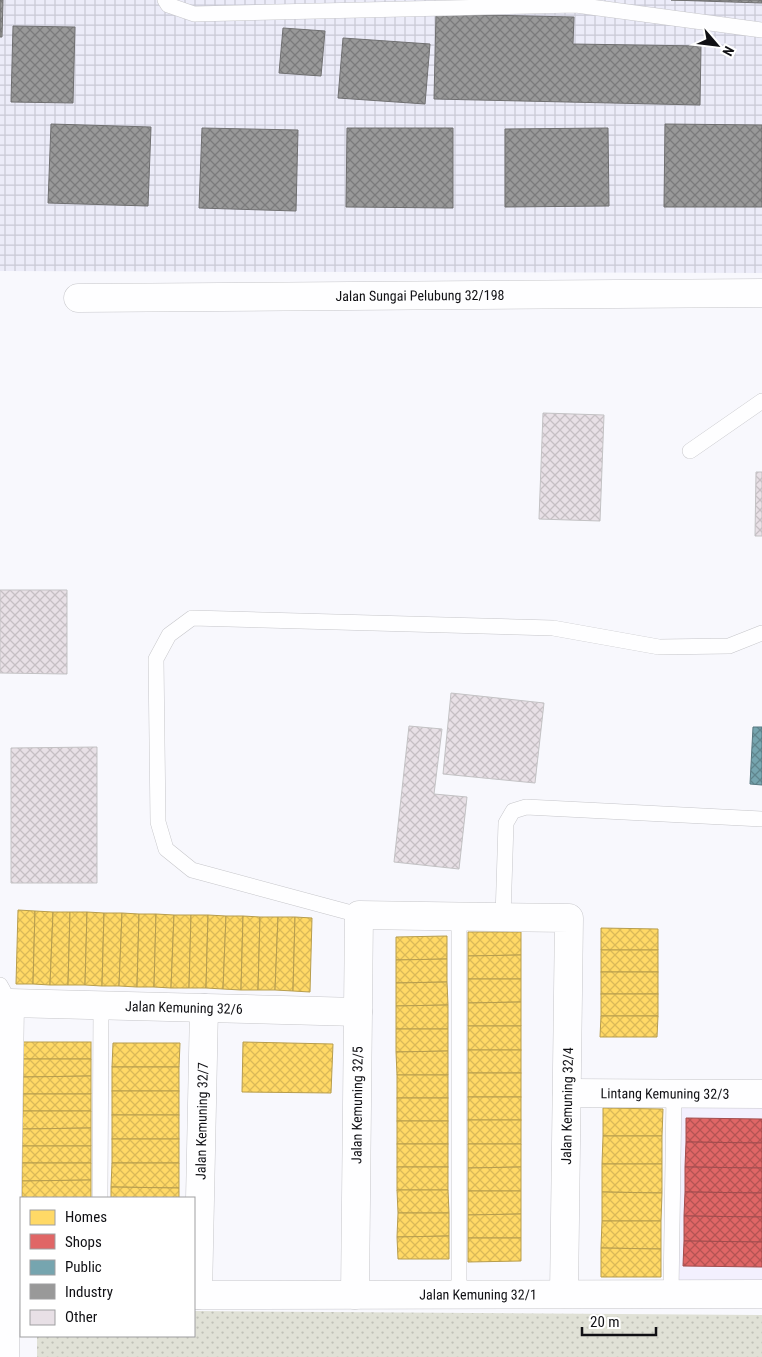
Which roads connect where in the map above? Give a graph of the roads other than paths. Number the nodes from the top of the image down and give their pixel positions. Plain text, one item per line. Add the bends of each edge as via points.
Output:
1 (165, 0) edge
2 (762, 30) edge
3 (762, 292) edge
4 (78, 298) dead end
5 (762, 401) edge
6 (690, 451) dead end
7 (762, 633) edge
8 (762, 820) edge
9 (359, 915) junction
10 (459, 916) junction
11 (503, 917) junction
12 (5, 994) edge
13 (101, 1006) junction
14 (204, 1008) junction
15 (358, 1012) junction
16 (567, 1093) junction
17 (674, 1093) junction
18 (762, 1094) edge
19 (100, 1197) edge
20 (564, 1294) junction
21 (671, 1294) junction
22 (762, 1294) edge
23 (196, 1295) edge
24 (355, 1295) junction
25 (459, 1295) junction
26 (13, 1296) edge
27 (5, 1357) edge

1 - 2 lane via 168,5 194,14 576,5
3 - 4 street, Jalan Sungai Pelubung 32/198
5 - 6 lane
7 - 9 lane via 729,646 659,647 553,628 192,618 169,635 156,659 158,822 166,849 192,870
8 - 11 lane via 526,808 513,811 506,824
9 - 10 street
9 - 15 street, Jalan Kemuning 32/5
10 - 11 street
10 - 25 lane
11 - 16 street, Jalan Kemuning 32/4 via 569,918
12 - 13 street, Jalan Kemuning 32/6
12 - 26 street
13 - 14 street, Jalan Kemuning 32/6
13 - 19 lane
14 - 15 street, Jalan Kemuning 32/6
14 - 23 street, Jalan Kemuning 32/7
15 - 24 street, Jalan Kemuning 32/5
16 - 17 street, Lintang Kemuning 32/3
16 - 20 street, Jalan Kemuning 32/4
17 - 18 street, Lintang Kemuning 32/3
17 - 21 lane
20 - 21 street, Jalan Kemuning 32/1
20 - 25 street, Jalan Kemuning 32/1
21 - 22 street, Jalan Kemuning 32/1
23 - 24 street, Jalan Kemuning 32/1
24 - 25 street, Jalan Kemuning 32/1
26 - 27 street

